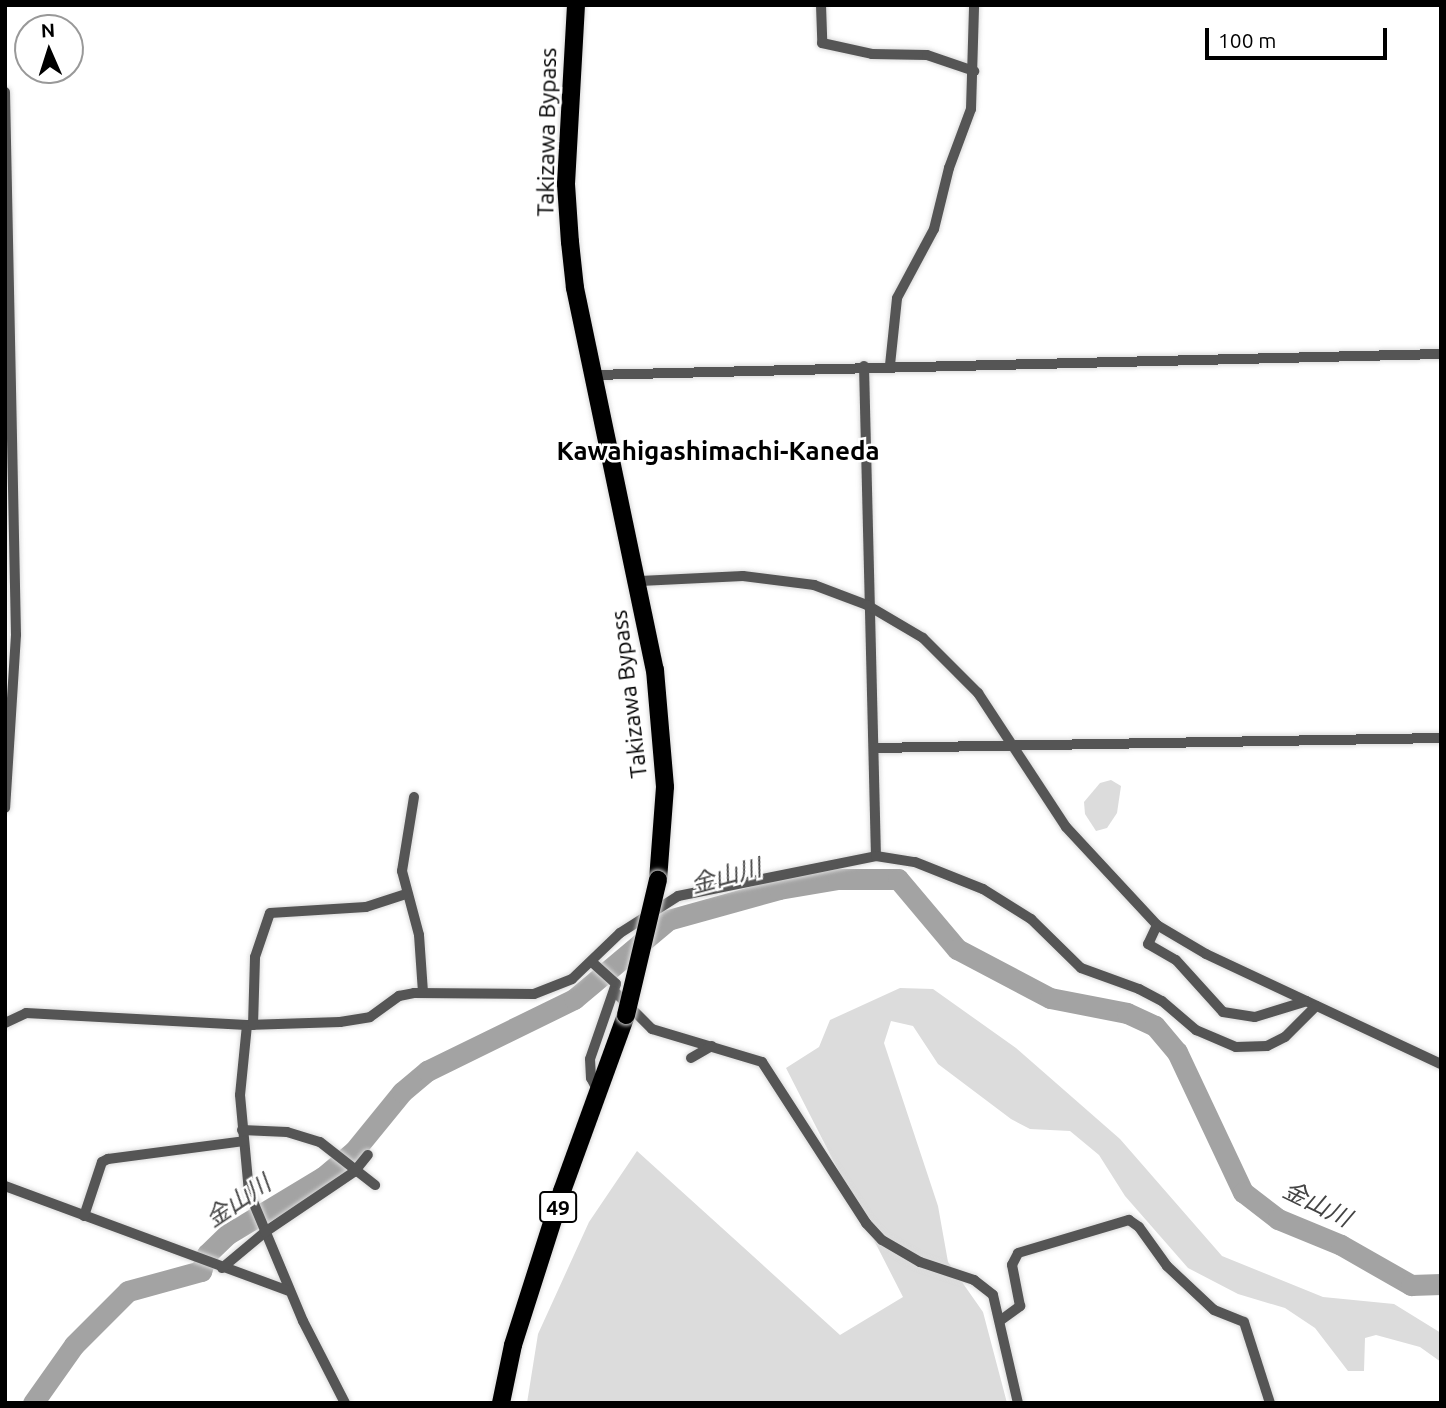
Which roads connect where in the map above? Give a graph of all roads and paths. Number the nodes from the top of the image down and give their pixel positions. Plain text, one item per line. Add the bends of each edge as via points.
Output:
1 (576, 5) edge
2 (821, 5) edge
3 (974, 5) edge
4 (974, 71) junction
5 (5, 92) edge
6 (1441, 354) edge
7 (890, 365) junction
8 (864, 366) junction
9 (593, 375) junction
10 (640, 581) junction
11 (871, 608) junction
12 (1441, 738) edge
13 (1015, 746) junction
14 (874, 748) junction
15 (8, 759) edge
16 (414, 797) dead end
17 (5, 808) edge
18 (876, 856) junction
19 (406, 894) junction
20 (1157, 925) junction
21 (593, 963) junction
22 (614, 991) junction
23 (423, 992) junction
24 (1311, 1004) junction
25 (5, 1023) edge
26 (250, 1025) junction
27 (712, 1046) junction
28 (691, 1058) dead end
29 (1441, 1064) edge
30 (599, 1093) junction
31 (243, 1135) junction
32 (368, 1155) dead end
33 (354, 1172) junction
34 (375, 1185) dead end
35 (5, 1186) edge
36 (84, 1216) junction
37 (265, 1232) junction
38 (222, 1268) junction
39 (289, 1291) junction
40 (1001, 1320) junction
41 (345, 1403) edge
42 (501, 1403) edge
43 (1018, 1403) edge
44 (1270, 1403) edge

1 - 9 highway, Takizawa Bypass / 49 via 566,184 575,288
2 - 4 street via 822,43 859,53 927,55
3 - 4 street
4 - 7 street via 971,108 934,229 895,305
5 - 15 street via 16,635
6 - 7 street
7 - 8 street
8 - 9 street
8 - 11 street
9 - 10 highway, Takizawa Bypass / 49
10 - 11 street via 743,576 814,585
10 - 30 highway, Takizawa Bypass / 49, bridge via 664,753 658,880 626,1015
11 - 13 street via 923,638 978,693
11 - 14 street
12 - 13 street
13 - 14 street
13 - 20 street via 1066,827
14 - 18 street
15 - 17 street
16 - 19 street via 402,857
18 - 21 street via 678,896 620,933
18 - 24 street via 915,862 983,889 1031,919 1080,968 1150,995 1196,1030 1236,1047 1267,1046 1285,1037
19 - 23 street via 418,935
19 - 26 street via 366,907 270,913 257,949
20 - 24 street
20 - 24 street via 1148,944 1176,960 1223,1012 1255,1017
21 - 22 street via 617,984
21 - 23 street via 572,979 534,994
22 - 27 street via 652,1029
22 - 30 street via 590,1059 593,1088
23 - 26 street via 399,996 363,1019
24 - 29 street
25 - 26 street via 26,1013
26 - 31 street via 240,1070
27 - 28 street
27 - 40 street via 762,1062 866,1223 882,1240 920,1262 982,1284 997,1302
30 - 42 highway, Takizawa Bypass / 49 via 513,1345
31 - 33 street via 263,1128 320,1142
31 - 36 street via 102,1162
31 - 37 street via 249,1192
32 - 33 street
33 - 34 street
33 - 37 street
35 - 36 street
36 - 38 street
37 - 38 street
37 - 39 street
38 - 39 street
39 - 41 street
40 - 43 street
40 - 44 street via 1020,1306 1012,1265 1018,1253 1129,1220 1167,1266 1214,1310 1244,1322

